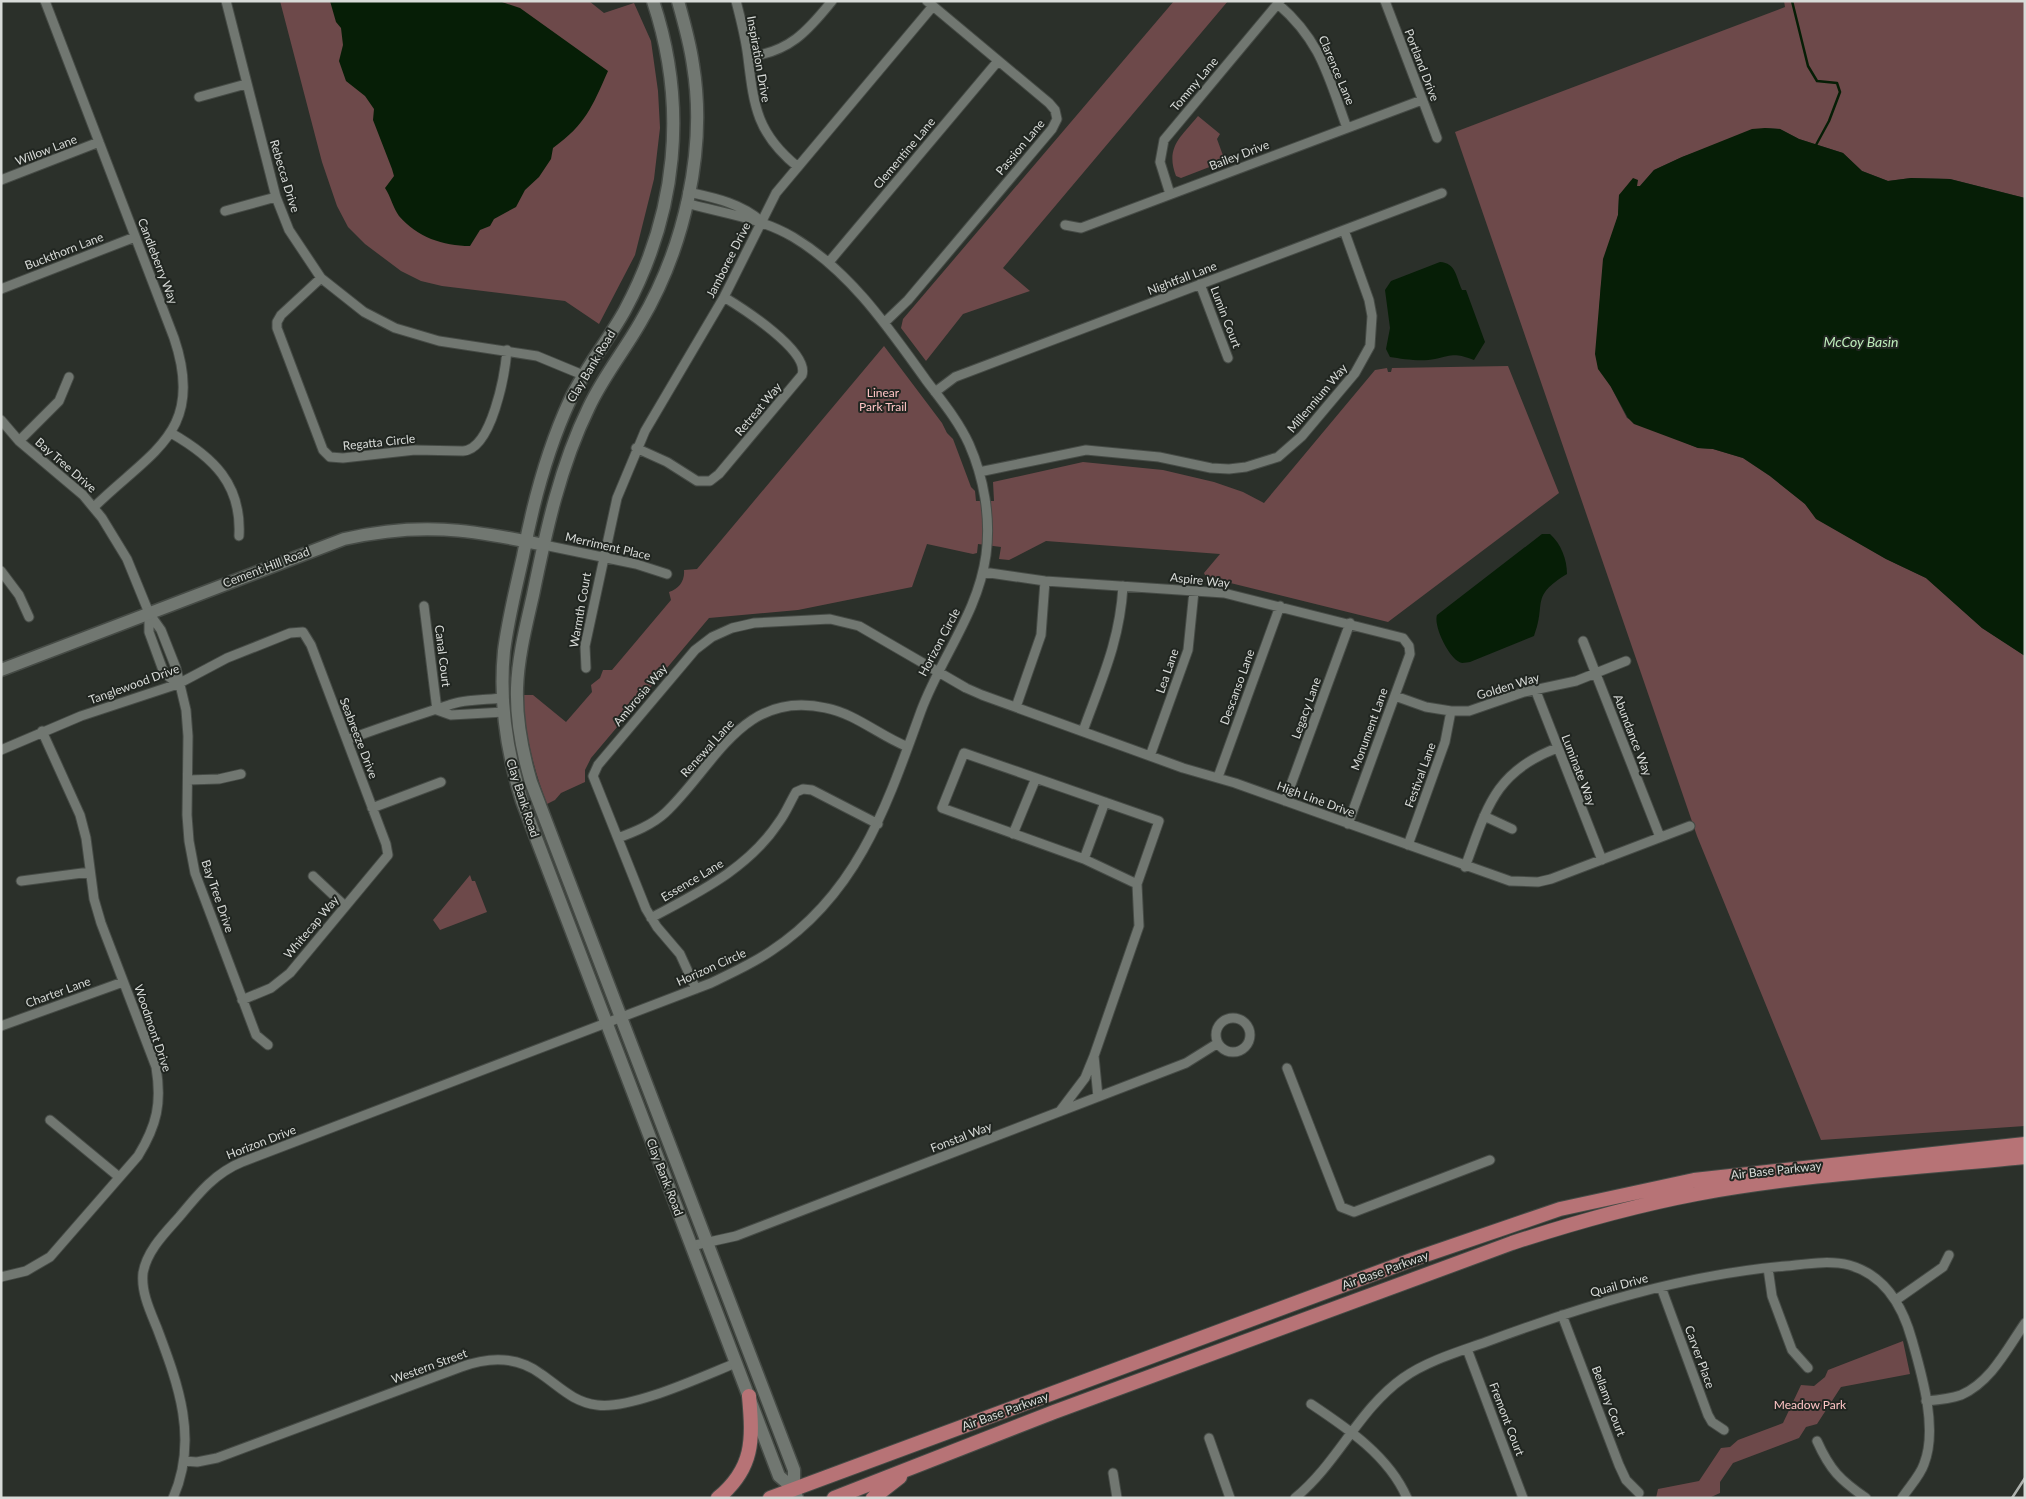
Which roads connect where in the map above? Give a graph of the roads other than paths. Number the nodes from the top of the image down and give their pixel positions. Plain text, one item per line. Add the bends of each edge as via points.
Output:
1 (45, 1) edge
2 (226, 1) edge
3 (653, 1) edge
4 (678, 1) edge
5 (736, 1) edge
6 (832, 1) edge
7 (1385, 1) edge
8 (1279, 3) edge
9 (930, 4) edge
10 (748, 57) junction
11 (998, 61) junction
12 (246, 84) junction
13 (199, 97) dead end
14 (1422, 100) junction
15 (1347, 128) junction
16 (1437, 138) dead end
17 (99, 142) junction
18 (798, 167) junction
19 (2, 177) edge
20 (1442, 193) dead end
21 (1170, 194) junction
22 (276, 197) junction
23 (687, 198) junction
24 (225, 211) dead end
25 (762, 222) junction
26 (1065, 225) dead end
27 (1344, 230) junction
28 (135, 237) junction
29 (829, 262) junction
30 (322, 278) junction
31 (1200, 284) junction
32 (1, 289) edge
33 (724, 297) junction
34 (884, 323) junction
35 (507, 350) junction
36 (1228, 358) dead end
37 (583, 375) junction
38 (69, 377) dead end
39 (935, 392) junction
40 (1, 420) edge
41 (171, 433) junction
42 (19, 442) junction
43 (636, 448) junction
44 (979, 472) junction
45 (94, 507) junction
46 (239, 536) dead end
47 (526, 541) junction
48 (544, 545) junction
49 (602, 558) junction
50 (1, 571) edge
51 (983, 572) junction
52 (667, 574) dead end
53 (1045, 581) junction
54 (1123, 586) junction
55 (1194, 590) junction
56 (424, 606) dead end
57 (1280, 606) junction
58 (149, 613) junction
59 (30, 617) dead end
60 (1350, 623) junction
61 (303, 632) joint
62 (1583, 641) dead end
63 (1408, 642) joint
64 (1626, 661) dead end
65 (586, 668) dead end
66 (1, 670) edge
67 (937, 671) junction
68 (1596, 672) junction
69 (178, 684) junction
70 (1535, 689) junction
71 (1395, 696) junction
72 (503, 698) junction
73 (1016, 707) junction
74 (437, 710) junction
75 (504, 712) junction
76 (1451, 712) junction
77 (1083, 731) junction
78 (42, 732) junction
79 (347, 740) junction
80 (908, 747) junction
81 (1557, 748) junction
82 (1, 750) edge
83 (1150, 756) junction
84 (242, 774) dead end
85 (1218, 777) junction
86 (1036, 778) junction
87 (188, 780) junction
88 (441, 782) dead end
89 (1285, 801) junction
90 (1105, 802) junction
91 (372, 808) junction
92 (1484, 816) junction
93 (878, 824) junction
94 (1348, 824) junction
95 (1690, 826) dead end
96 (1512, 829) dead end
97 (1013, 834) junction
98 (1660, 837) junction
99 (618, 838) junction
100 (1408, 845) junction
101 (388, 855) joint
102 (1084, 859) junction
103 (1602, 860) junction
104 (1465, 867) junction
105 (90, 872) junction
106 (312, 876) dead end
107 (21, 881) dead end
108 (1137, 884) junction
109 (345, 906) junction
110 (651, 918) junction
111 (123, 982) junction
112 (696, 989) junction
113 (242, 1000) junction
114 (622, 1017) junction
115 (607, 1023) junction
116 (1, 1026) edge
117 (1218, 1042) dead end
118 (268, 1045) dead end
119 (1094, 1056) junction
120 (1286, 1068) dead end
121 (1098, 1097) junction
122 (1059, 1112) junction
123 (50, 1120) dead end
124 (2025, 1144) edge
125 (2025, 1157) edge
126 (1490, 1160) dead end
127 (119, 1177) junction
128 (707, 1243) junction
129 (691, 1246) junction
130 (1949, 1255) dead end
131 (1768, 1268) junction
132 (1, 1277) edge
133 (1661, 1287) junction
134 (1896, 1300) junction
135 (1562, 1314) junction
136 (2025, 1323) edge
137 (1467, 1349) junction
138 (736, 1363) junction
139 (1808, 1368) dead end
140 (749, 1396) junction
141 (1926, 1401) junction
142 (1311, 1404) dead end
143 (1724, 1430) dead end
144 (1352, 1431) junction
145 (1209, 1438) dead end
146 (1817, 1441) dead end
147 (184, 1461) junction
148 (912, 1467) junction
149 (1113, 1473) dead end
150 (796, 1493) edge
151 (1639, 1493) dead end
152 (173, 1498) edge
153 (718, 1498) edge
154 (770, 1498) edge
155 (834, 1498) edge
156 (873, 1498) edge
157 (1117, 1498) edge
158 (1230, 1498) edge
159 (1295, 1498) edge
160 (1407, 1498) edge
161 (1523, 1498) edge
162 (1866, 1498) edge
163 (1902, 1498) edge

1 - 17 street, Candleberry Way
2 - 12 street, Rebecca Drive
3 - 37 street, Clay Bank Road via 667,50 673,88 675,131 669,189 658,234 638,284
4 - 23 street, Clay Bank Road via 696,86 696,132
5 - 10 street, Inspiration Drive
6 - 10 street via 809,30 794,41 776,51
7 - 14 street, Portland Drive
8 - 15 street, Clarence Lane via 1314,43
8 - 21 street, Tommy Lane via 1164,140 1160,162
9 - 11 street, Passion Lane
9 - 18 street, Jamboree Drive
10 - 18 street, Inspiration Drive via 751,91 759,119 774,144
11 - 29 street, Clementine Lane
11 - 34 street, Passion Lane via 1052,106 1057,115 1056,123 908,300
12 - 13 street
12 - 22 street, Rebecca Drive
14 - 15 street, Bailey Drive
14 - 16 street, Portland Drive
15 - 21 street, Bailey Drive
17 - 19 street, Willow Lane
17 - 28 street, Candleberry Way
18 - 25 street, Jamboree Drive via 773,197
20 - 27 street, Nightfall Lane
21 - 26 street, Bailey Drive via 1081,228
22 - 24 street
22 - 30 street, Rebecca Drive via 289,230
23 - 25 street, Horizon Circle
23 - 48 street, Clay Bank Road via 677,240 656,293 600,385 574,440 552,506
25 - 29 street, Horizon Circle via 796,239
25 - 33 street, Jamboree Drive
27 - 31 street, Nightfall Lane
27 - 44 street, Millennium Way via 1369,300 1372,316 1370,346 1354,373 1302,436 1278,457 1229,469 1159,457 1086,450
28 - 32 street, Buckthorn Lane
28 - 41 street, Candleberry Way via 181,360 184,381 182,403
29 - 34 street, Horizon Circle
30 - 35 street, Rebecca Drive via 364,312 395,328 438,341
30 - 35 street, Regatta Circle via 281,315 277,328 323,450 330,457 474,448 482,439 499,397
31 - 36 street, Lumin Court
31 - 39 street, Nightfall Lane via 955,377
33 - 43 street, Jamboree Drive
33 - 43 street, Retreat Way via 758,319 791,350 803,364 802,375 710,481 697,481
34 - 39 street, Horizon Circle
35 - 37 street, Rebecca Drive via 537,356
37 - 47 street, Clay Bank Road via 556,432
38 - 42 street via 59,401
39 - 44 street, Horizon Circle via 962,431
40 - 42 street, Bay Tree Drive
41 - 45 street, Candleberry Way via 151,458
41 - 46 street via 200,451 224,476 240,516
42 - 45 street, Bay Tree Drive via 68,480
43 - 49 street, Jamboree Drive via 617,498
44 - 51 street, Horizon Circle via 985,502 987,544
45 - 58 street, Bay Tree Drive via 127,559
47 - 48 street, Cement Hill Road
47 - 58 street, Cement Hill Road via 444,528 408,528 365,534 315,548
47 - 72 street, Clay Bank Road via 505,644
48 - 49 street, Merriment Place
48 - 114 street, Clay Bank Road via 520,658 517,689 521,739 531,782
49 - 52 street, Merriment Place
49 - 65 street, Warmth Court via 585,646
50 - 59 street
51 - 53 street, Aspire Way
51 - 67 street, Horizon Circle via 968,615
53 - 54 street, Aspire Way
53 - 73 street via 1039,641
54 - 55 street, Aspire Way
54 - 77 street via 1118,634
55 - 57 street, Aspire Way via 1224,593
55 - 83 street, Lea Lane via 1188,650
56 - 74 street, Canal Court
57 - 60 street, Aspire Way
57 - 85 street, Descanso Lane
58 - 66 street, Cement Hill Road
58 - 69 street, Bay Tree Drive via 161,630 176,668
60 - 63 street, Aspire Way via 1400,636
60 - 89 street, Legacy Lane
61 - 69 street, Tanglewood Drive via 290,633 227,658
61 - 79 street, Seabreeze Drive via 311,645
62 - 68 street, Abundance Way
63 - 71 street, Monument Lane via 1410,654
64 - 68 street, Golden Way
67 - 73 street, High Line Drive via 974,691
67 - 80 street, Horizon Circle
67 - 99 street, Ambrosia Way via 866,629 838,620 822,618 754,623 712,637 695,650 595,769 593,779
68 - 70 street, Golden Way via 1566,684
68 - 98 street, Abundance Way
69 - 78 street, Tanglewood Drive via 164,686
69 - 87 street, Bay Tree Drive via 187,723
70 - 76 street, Golden Way via 1481,708
70 - 81 street, Luminate Way
71 - 76 street, Golden Way
71 - 94 street, Monument Lane
72 - 74 street via 450,704
72 - 75 street, Clay Bank Road
73 - 77 street, High Line Drive
74 - 75 street via 451,715
74 - 79 street
75 - 115 street, Clay Bank Road via 511,764 522,801
76 - 100 street, Festival Lane via 1445,742
77 - 83 street, High Line Drive
78 - 82 street, Tanglewood Drive
78 - 105 street, Woodmont Drive via 80,815
79 - 91 street, Seabreeze Drive
80 - 93 street, Horizon Circle
80 - 99 street, Renewal Lane via 836,710 807,705 774,709 754,718 734,733 664,814
81 - 92 street via 1514,771 1494,795
81 - 103 street, Luminate Way
83 - 85 street, High Line Drive
84 - 87 street
85 - 89 street, High Line Drive
86 - 90 street
86 - 97 street
86 - 97 street via 964,753 942,808
87 - 113 street, Bay Tree Drive via 189,841 195,873
88 - 91 street
89 - 94 street, High Line Drive
90 - 102 street
90 - 108 street via 1159,821
91 - 101 street, Seabreeze Drive
92 - 96 street
92 - 104 street
93 - 110 street, Essence Lane via 812,790 800,790 779,823 749,858 723,878
93 - 112 street, Horizon Circle via 839,888 803,926 756,961
94 - 100 street, High Line Drive
95 - 98 street, High Line Drive
97 - 102 street
98 - 103 street, High Line Drive
99 - 110 street, Ambrosia Way
100 - 104 street, High Line Drive
101 - 109 street, Whitecap Way
102 - 108 street
103 - 104 street, High Line Drive via 1538,882 1510,881
105 - 107 street
105 - 111 street, Woodmont Drive via 101,923
106 - 109 street
108 - 119 street via 1140,926
109 - 113 street, Whitecap Way via 290,973 271,988
110 - 112 street, Ambrosia Way via 680,954
111 - 116 street, Charter Lane
111 - 127 street, Woodmont Drive via 156,1067 160,1090 155,1122 148,1139
112 - 114 street, Horizon Circle
113 - 118 street, Bay Tree Drive via 256,1035
114 - 115 street, Horizon Drive
114 - 128 street, Clay Bank Road
115 - 129 street, Clay Bank Road
115 - 147 street, Horizon Drive via 242,1162 210,1181 158,1242 144,1272 147,1300 183,1404
117 - 121 street, Fonstal Way via 1186,1063
119 - 121 street
119 - 122 street via 1085,1078
120 - 126 street via 1341,1207 1354,1212
121 - 122 street, Fonstal Way
122 - 128 street, Fonstal Way via 736,1236
123 - 127 street
124 - 150 main road, Air Base Parkway via 1694,1180 1560,1209 1423,1256
125 - 148 main road, Air Base Parkway via 1737,1188 1641,1205 1566,1225 1366,1296
127 - 132 street, Woodmont Drive via 50,1257 26,1271
128 - 129 street, Fonstal Way
128 - 150 street, Clay Bank Road via 794,1470
129 - 138 street, Clay Bank Road
130 - 134 street via 1943,1267
131 - 133 street, Quail Drive
131 - 134 street, Quail Drive via 1826,1262 1847,1264 1878,1280
131 - 139 street via 1772,1296 1792,1350
133 - 135 street, Quail Drive
133 - 143 street, Carver Place via 1708,1415
134 - 141 street, Quail Drive via 1912,1338
135 - 137 street, Quail Drive
135 - 151 street, Bellamy Court via 1619,1465 1626,1480
136 - 141 street via 1988,1377 1961,1395
137 - 144 street, Quail Drive via 1404,1377 1366,1412
137 - 161 street, Fremont Court
138 - 140 street, Clay Bank Road
138 - 147 street, Western Street via 638,1400 606,1406 572,1397 523,1364 485,1360 224,1456 197,1462
140 - 150 street, Clay Bank Road via 779,1476
140 - 153 main road via 752,1423 750,1452 738,1479
141 - 163 street, Quail Drive via 1929,1449 1924,1466
142 - 144 street
144 - 159 street, Quail Drive via 1326,1468
144 - 160 street via 1385,1464
145 - 158 street
146 - 162 street via 1830,1468 1840,1480
147 - 152 street, Horizon Drive
148 - 155 main road, Air Base Parkway
148 - 156 main road
149 - 157 street
150 - 154 main road, Air Base Parkway

